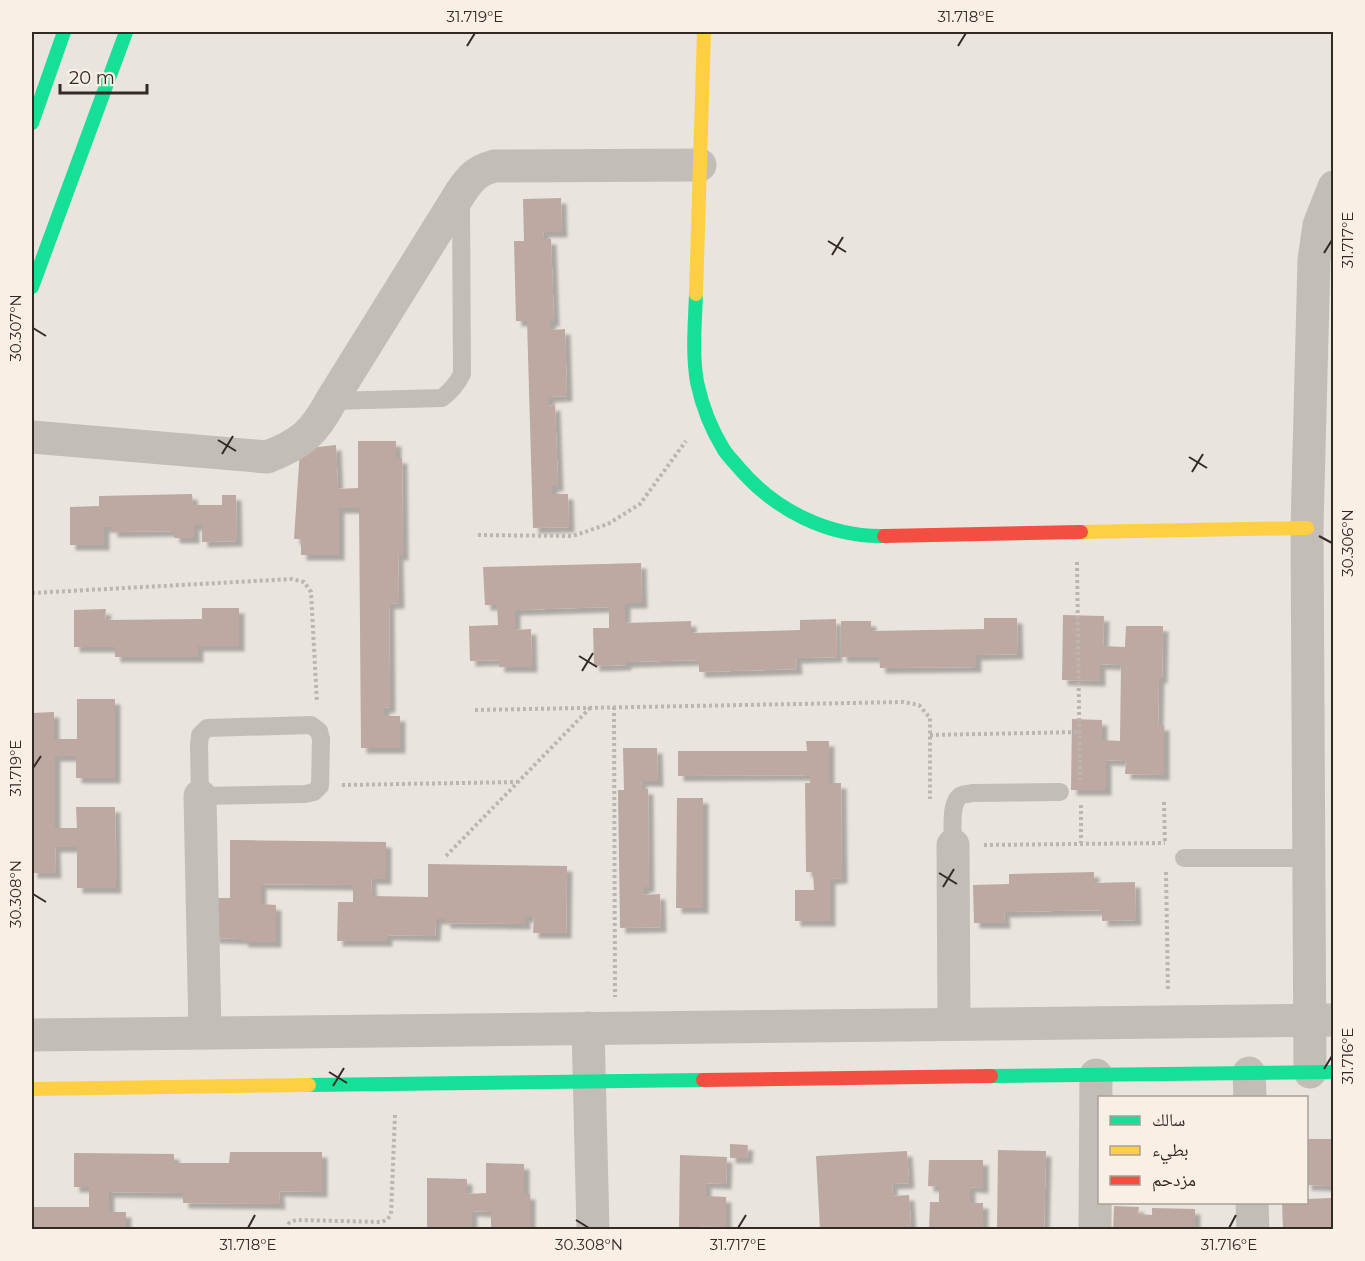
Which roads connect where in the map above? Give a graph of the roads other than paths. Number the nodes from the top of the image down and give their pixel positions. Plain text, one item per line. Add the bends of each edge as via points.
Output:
1 (64, 32) edge
2 (126, 32) edge
3 (704, 32) edge
4 (32, 123) edge
5 (700, 165) junction
6 (1334, 188) edge
7 (461, 192) junction
8 (32, 286) edge
9 (331, 401) junction
10 (32, 436) edge
11 (1307, 528) junction
12 (1059, 792) dead end
13 (200, 796) junction
14 (1321, 800) edge
15 (953, 845) joint
16 (1184, 858) dead end
17 (1309, 858) junction
18 (1322, 1020) edge
19 (954, 1024) junction
20 (602, 1028) junction
21 (205, 1033) junction
22 (32, 1035) edge
23 (1322, 1072) edge
24 (1096, 1075) junction
25 (589, 1081) junction
26 (1249, 1085) edge
27 (32, 1089) edge
28 (1252, 1204) edge
29 (593, 1230) edge
30 (1095, 1230) edge
31 (1253, 1230) edge

1 - 4 street via 45,73
2 - 8 street
3 - 5 street
5 - 7 street via 494,166 481,170
5 - 11 street via 694,345 697,380 706,414 725,452 753,484 787,510 826,528 868,536
6 - 11 street via 1319,225 1314,260
7 - 9 street
7 - 9 lane via 462,374 457,383 442,398
9 - 10 street via 306,436 267,457
11 - 14 street
12 - 15 lane via 961,795 953,812
13 - 13 lane via 200,735 207,728 312,725 319,731 320,786 314,792
13 - 21 street
14 - 17 street
15 - 19 street
16 - 17 lane
17 - 18 street
18 - 19 street
18 - 23 street
19 - 20 street
20 - 21 street
20 - 25 street
21 - 22 street
23 - 26 street
24 - 25 street
24 - 26 street
24 - 30 street
25 - 27 street
25 - 29 street
28 - 31 street

